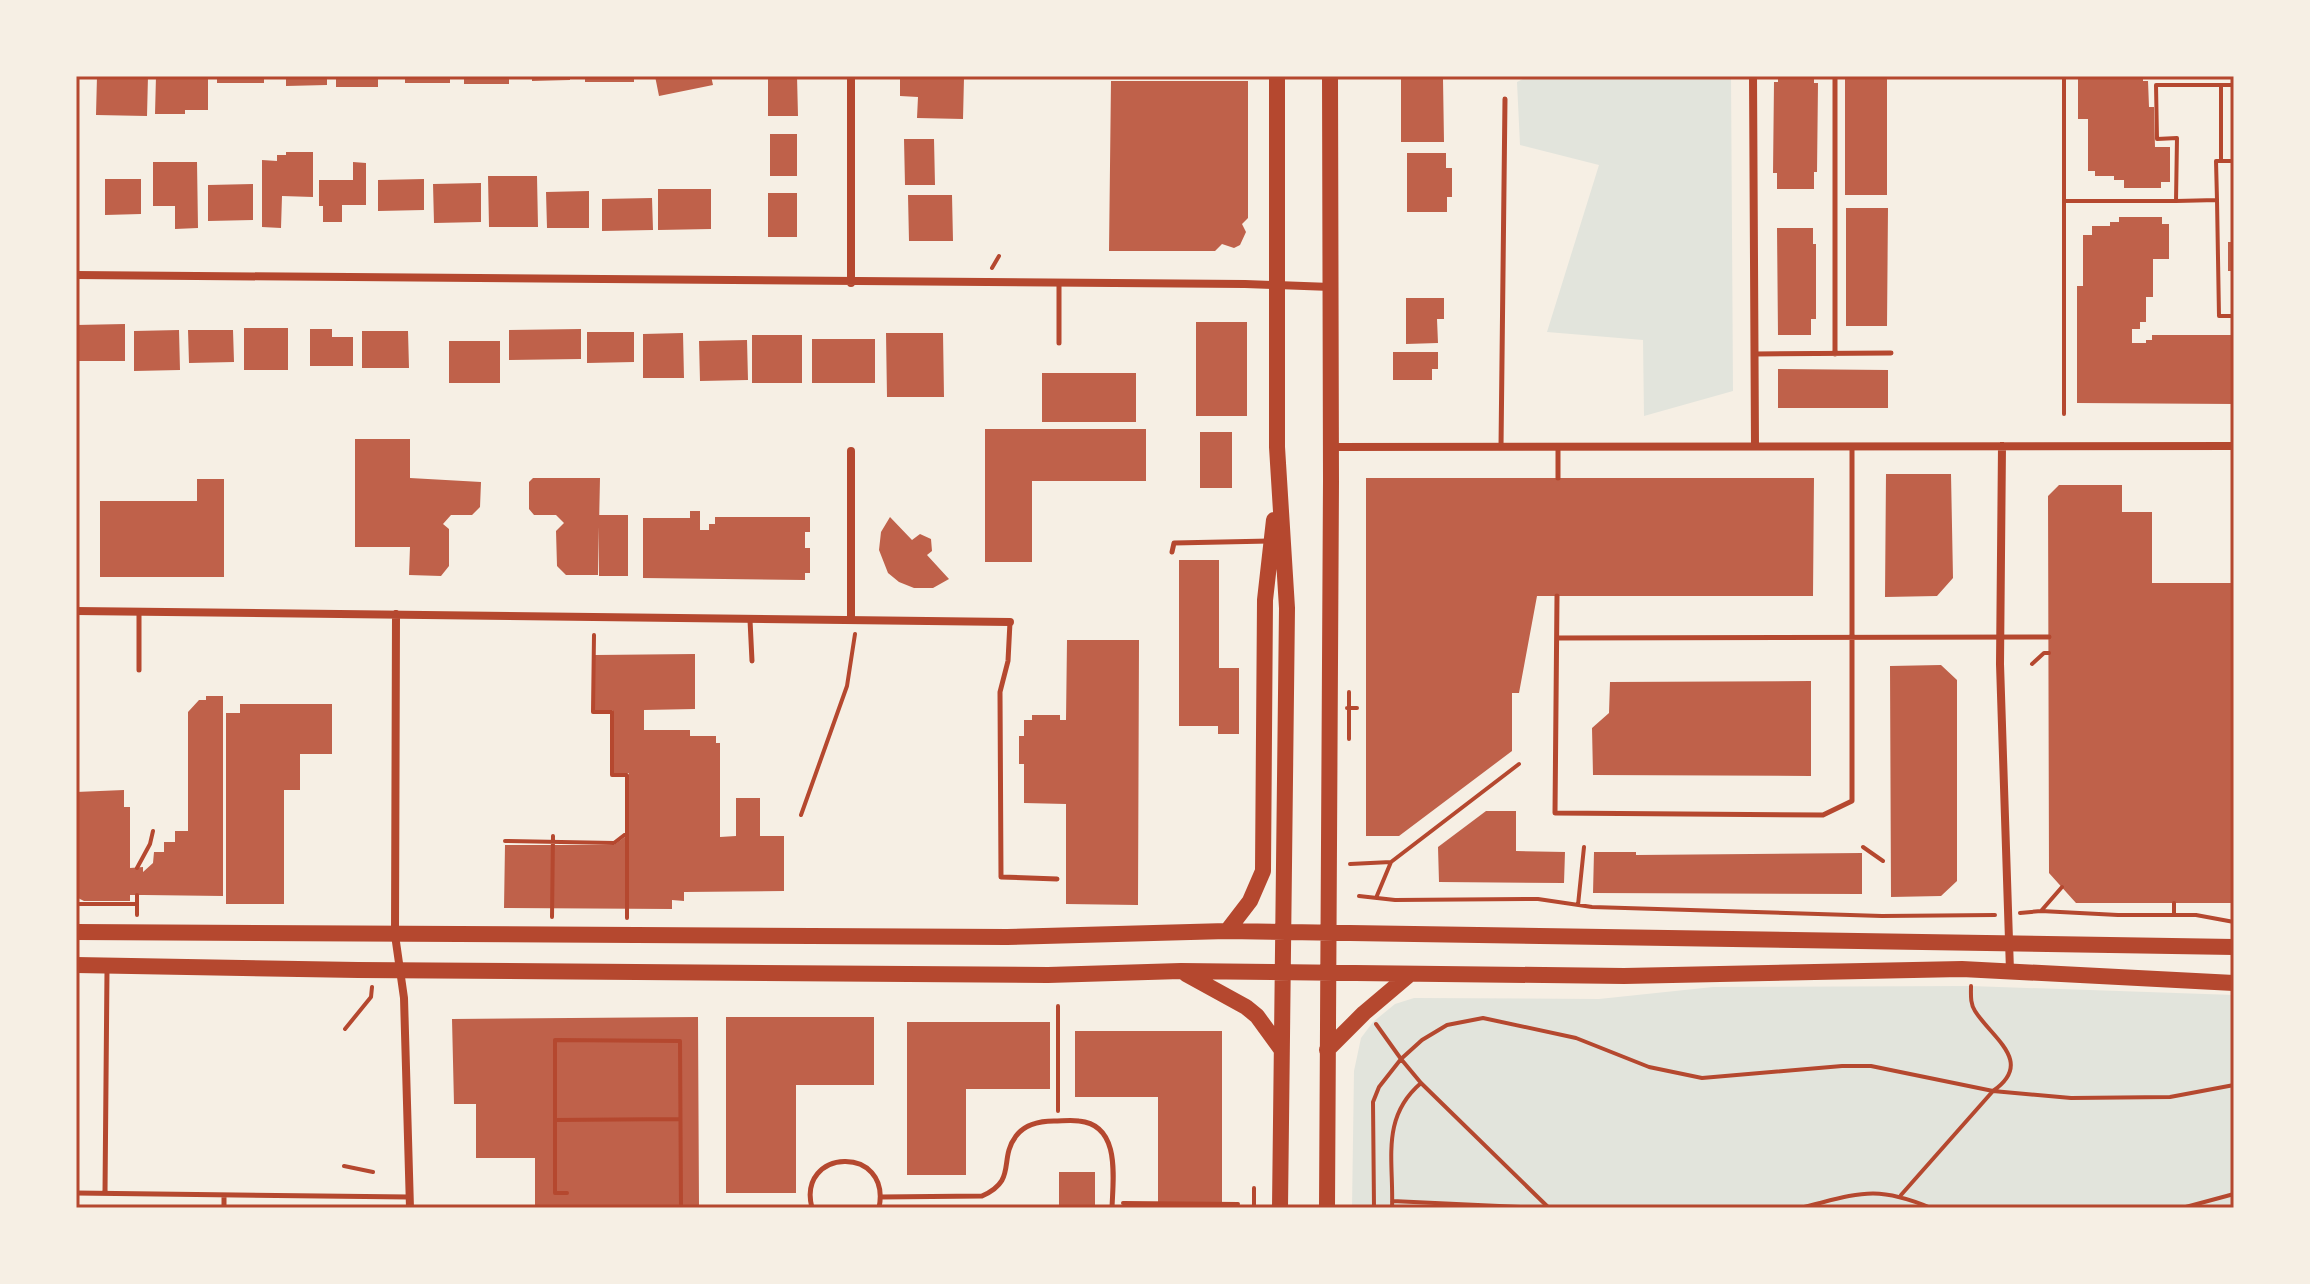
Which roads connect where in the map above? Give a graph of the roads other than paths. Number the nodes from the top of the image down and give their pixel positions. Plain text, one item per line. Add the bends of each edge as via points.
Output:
1 (851, 76) edge
2 (1277, 76) edge
3 (1330, 76) edge
4 (1753, 76) edge
5 (1835, 76) edge
6 (1505, 99) dead end
7 (76, 275) edge
8 (851, 283) junction
9 (1059, 283) junction
10 (1277, 287) junction
11 (1331, 287) junction
12 (1059, 343) dead end
13 (1891, 353) dead end
14 (1754, 354) junction
15 (1835, 354) junction
16 (1755, 446) junction
17 (1852, 446) junction
18 (2002, 446) junction
19 (2234, 446) edge
20 (1330, 447) junction
21 (1501, 447) junction
22 (1558, 447) junction
23 (851, 451) dead end
24 (1558, 478) dead end
25 (1277, 541) junction
26 (1172, 552) dead end
27 (1557, 596) dead end
28 (76, 611) edge
29 (139, 612) junction
30 (396, 614) junction
31 (750, 619) junction
32 (851, 620) junction
33 (1010, 622) joint
34 (1852, 637) junction
35 (2000, 637) junction
36 (2049, 637) dead end
37 (1557, 638) junction
38 (752, 661) dead end
39 (139, 670) dead end
40 (1057, 879) dead end
41 (1227, 931) junction
42 (76, 932) edge
43 (1283, 932) junction
44 (1327, 933) junction
45 (395, 935) junction
46 (2009, 942) junction
47 (2234, 947) edge
48 (76, 965) edge
49 (107, 965) junction
50 (400, 971) junction
51 (1181, 971) junction
52 (2010, 971) junction
53 (1282, 973) junction
54 (1327, 974) junction
55 (1409, 975) junction
56 (2234, 983) edge
57 (1281, 1049) junction
58 (1327, 1050) junction
59 (76, 1193) edge
60 (105, 1193) junction
61 (224, 1195) junction
62 (409, 1197) junction
63 (881, 1197) junction
64 (1112, 1205) edge
65 (224, 1208) edge
66 (410, 1208) edge
67 (812, 1208) edge
68 (879, 1208) edge
69 (1280, 1208) edge
70 (1327, 1208) edge

1 - 8 street
2 - 10 main road
3 - 11 main road
4 - 14 street
5 - 15 lane
6 - 21 lane
7 - 8 street
8 - 9 street
9 - 10 street
9 - 12 lane
10 - 11 street
10 - 25 main road
11 - 20 main road
13 - 15 lane
14 - 15 lane
14 - 16 street
16 - 17 street
16 - 22 street
17 - 18 street
17 - 34 lane
18 - 19 street
18 - 35 street
20 - 21 street
20 - 44 main road
21 - 22 street
22 - 24 lane
23 - 32 street
25 - 26 lane via 1174,543
25 - 41 main road via 1265,600 1263,871 1250,901
25 - 43 main road via 1287,608
27 - 37 lane
28 - 29 street
29 - 30 street
29 - 39 lane
30 - 31 street
30 - 45 street
31 - 32 street
31 - 38 lane
32 - 33 street
33 - 40 lane via 1000,692 1001,877
34 - 35 lane
34 - 37 lane
34 - 37 lane via 1852,801 1823,815 1555,813
35 - 36 lane
35 - 46 street
41 - 43 main road
41 - 45 main road via 1007,937
42 - 45 main road
43 - 44 main road
43 - 53 main road
44 - 46 main road
44 - 54 main road
45 - 50 street
46 - 47 main road
46 - 52 street
48 - 49 main road
49 - 50 main road
49 - 60 lane
50 - 51 main road
50 - 62 street
51 - 53 main road
51 - 57 main road via 1246,1007
52 - 55 main road
52 - 56 main road
53 - 54 main road
53 - 57 main road
54 - 55 main road
54 - 58 main road
55 - 58 main road
57 - 69 main road
58 - 70 main road
59 - 60 lane
60 - 61 lane
61 - 62 lane
61 - 65 lane
62 - 66 street
63 - 64 lane via 982,1196 995,1190 1007,1173 1015,1137 1031,1124 1081,1121 1108,1140
63 - 67 lane via 866,1167 844,1160 815,1177
63 - 68 lane

